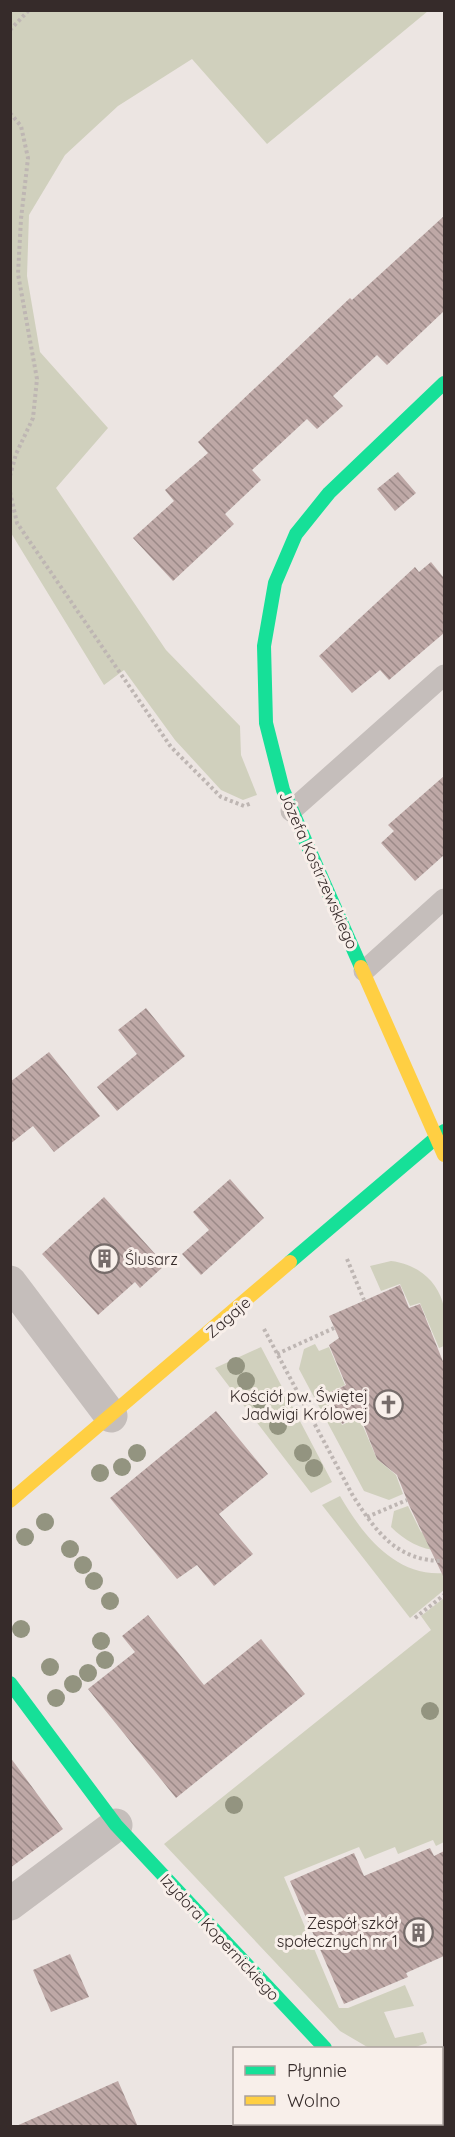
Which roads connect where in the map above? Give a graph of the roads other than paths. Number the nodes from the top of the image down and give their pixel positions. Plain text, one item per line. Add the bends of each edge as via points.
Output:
1 (444, 383) edge
2 (444, 675) edge
3 (291, 811) junction
4 (444, 899) edge
5 (364, 971) junction
6 (441, 1135) edge
7 (444, 1155) edge
8 (10, 1282) edge
9 (111, 1416) junction
10 (10, 1501) edge
11 (10, 1683) edge
12 (116, 1825) junction
13 (10, 1904) edge
14 (323, 2047) edge

1 - 3 street, Józefa Kostrzewskiego via 329,493 296,534 275,583 264,646 266,723
2 - 3 lane
3 - 5 street, Józefa Kostrzewskiego
4 - 5 lane
5 - 6 street, Józefa Kostrzewskiego
6 - 7 street, Józefa Kostrzewskiego
6 - 9 street, Zagaje
8 - 9 street
9 - 10 street, Zagaje
11 - 12 street, Izydora Kopernickiego
12 - 13 street
12 - 14 street, Izydora Kopernickiego

